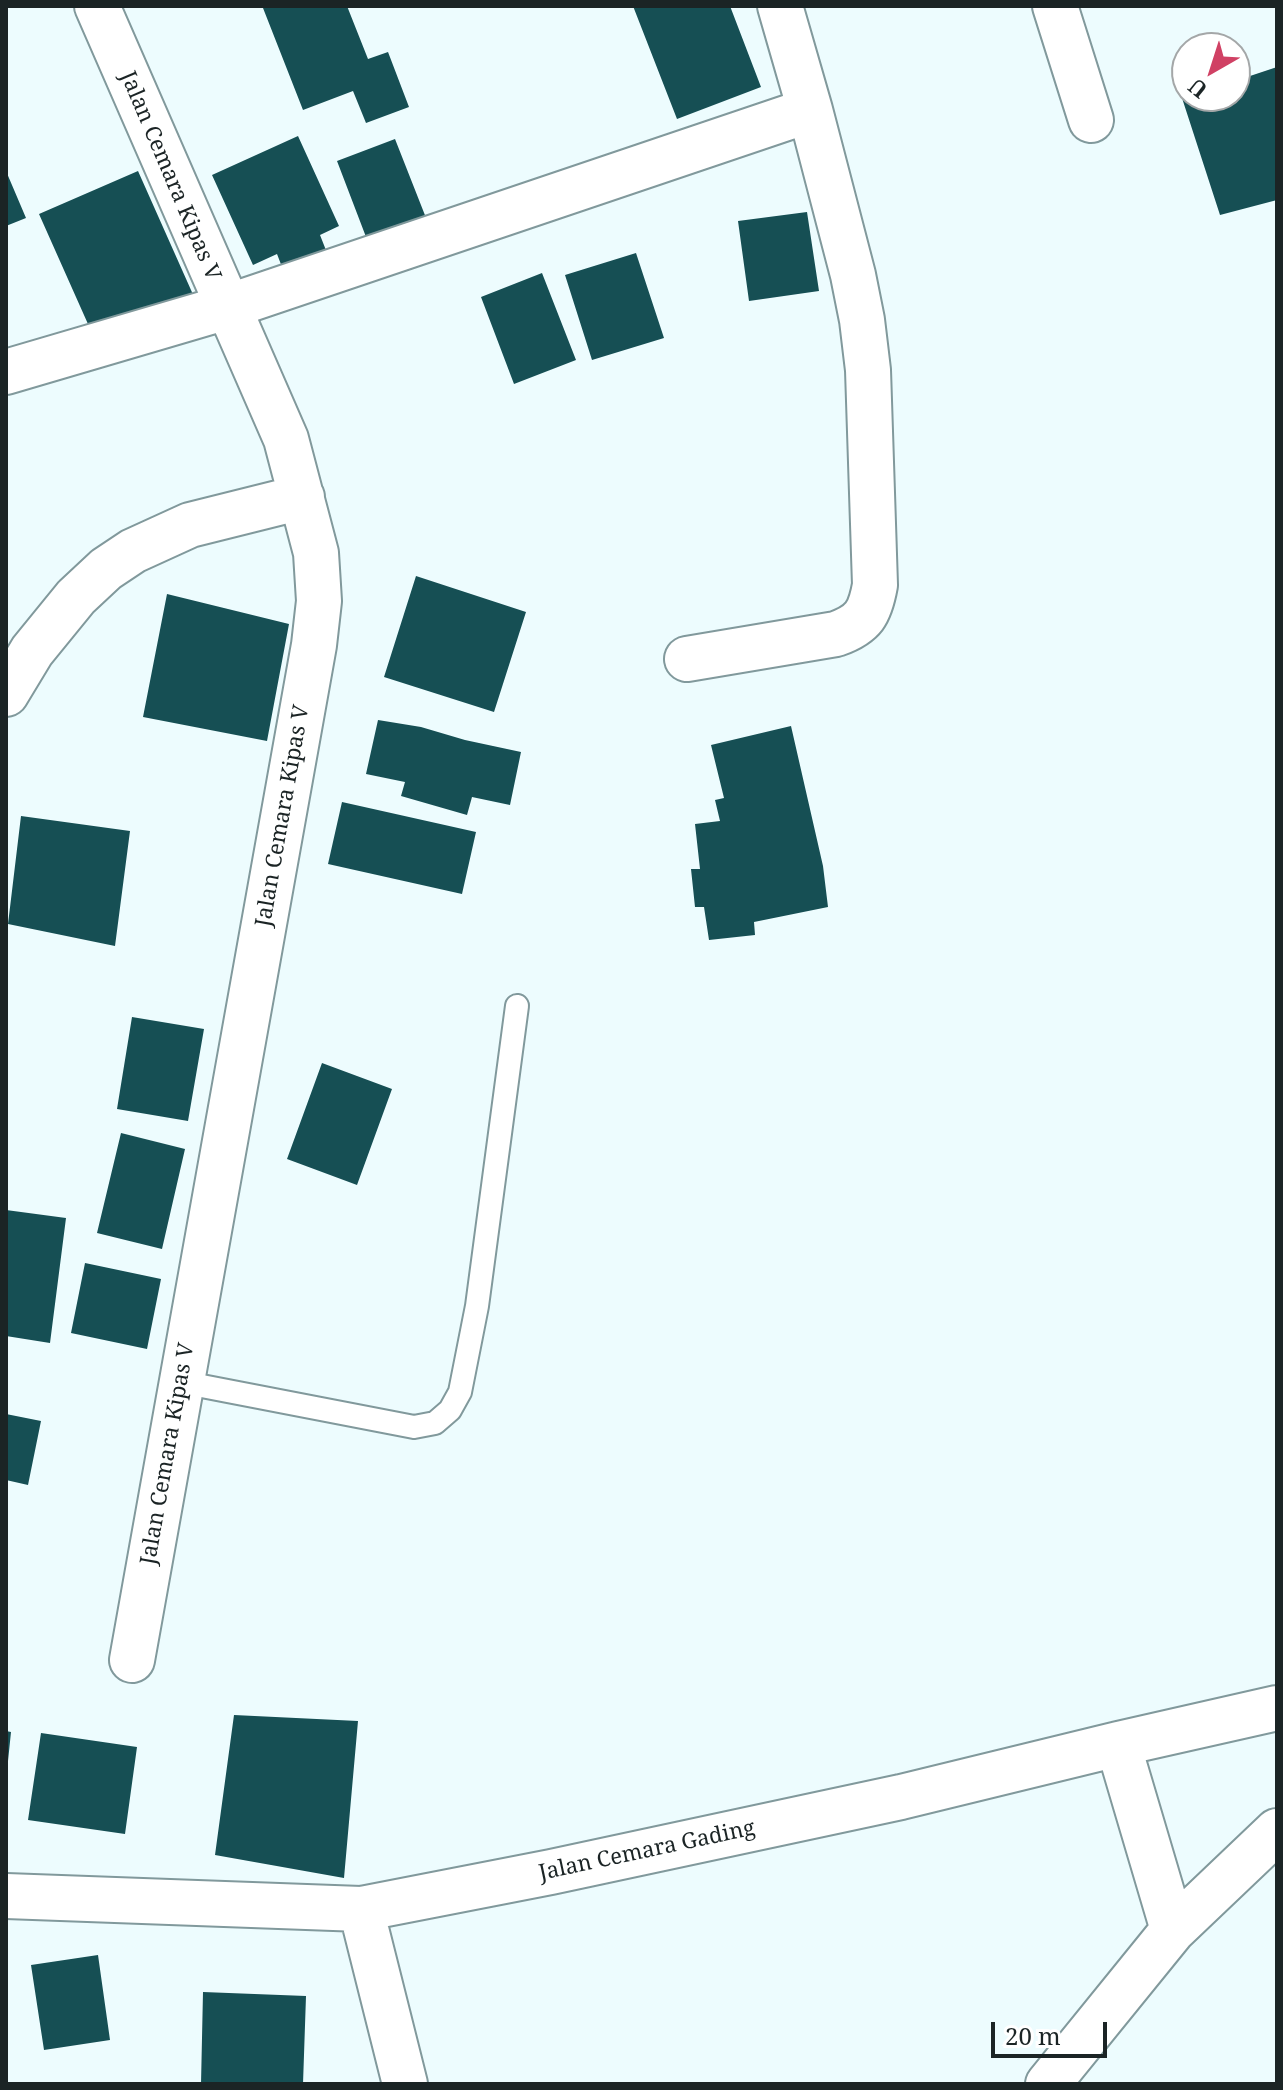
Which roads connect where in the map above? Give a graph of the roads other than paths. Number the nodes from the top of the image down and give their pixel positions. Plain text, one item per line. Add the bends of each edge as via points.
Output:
1 (97, 6) edge
2 (780, 6) edge
3 (1055, 6) edge
4 (810, 110) junction
5 (1091, 120) dead end
6 (227, 307) junction
7 (6, 372) edge
8 (302, 497) junction
9 (687, 659) dead end
10 (6, 694) edge
11 (517, 1006) dead end
12 (181, 1382) junction
13 (132, 1660) dead end
14 (1277, 1708) edge
15 (1118, 1744) junction
16 (1277, 1831) edge
17 (6, 1896) edge
18 (361, 1909) junction
19 (1173, 1930) junction
20 (405, 2084) edge
21 (1048, 2084) edge

1 - 6 street, Jalan Cemara Kipas V
2 - 4 street
3 - 5 street
4 - 6 street
4 - 9 street via 853,275 868,370 875,585 871,606 861,620 836,634
6 - 7 street
6 - 8 street, Jalan Cemara Kipas V via 286,439
8 - 10 street via 190,525 133,551 76,597 32,651
8 - 12 street, Jalan Cemara Kipas V via 316,553 319,601 314,645
11 - 12 lane via 477,1306 460,1392 450,1410 435,1423 414,1427
12 - 13 street, Jalan Cemara Kipas V
14 - 15 street, Jalan Cemara Gading
15 - 18 street, Jalan Cemara Gading via 886,1801
15 - 19 street
16 - 19 street
17 - 18 street, Jalan Cemara Gading
18 - 20 street
19 - 21 street

